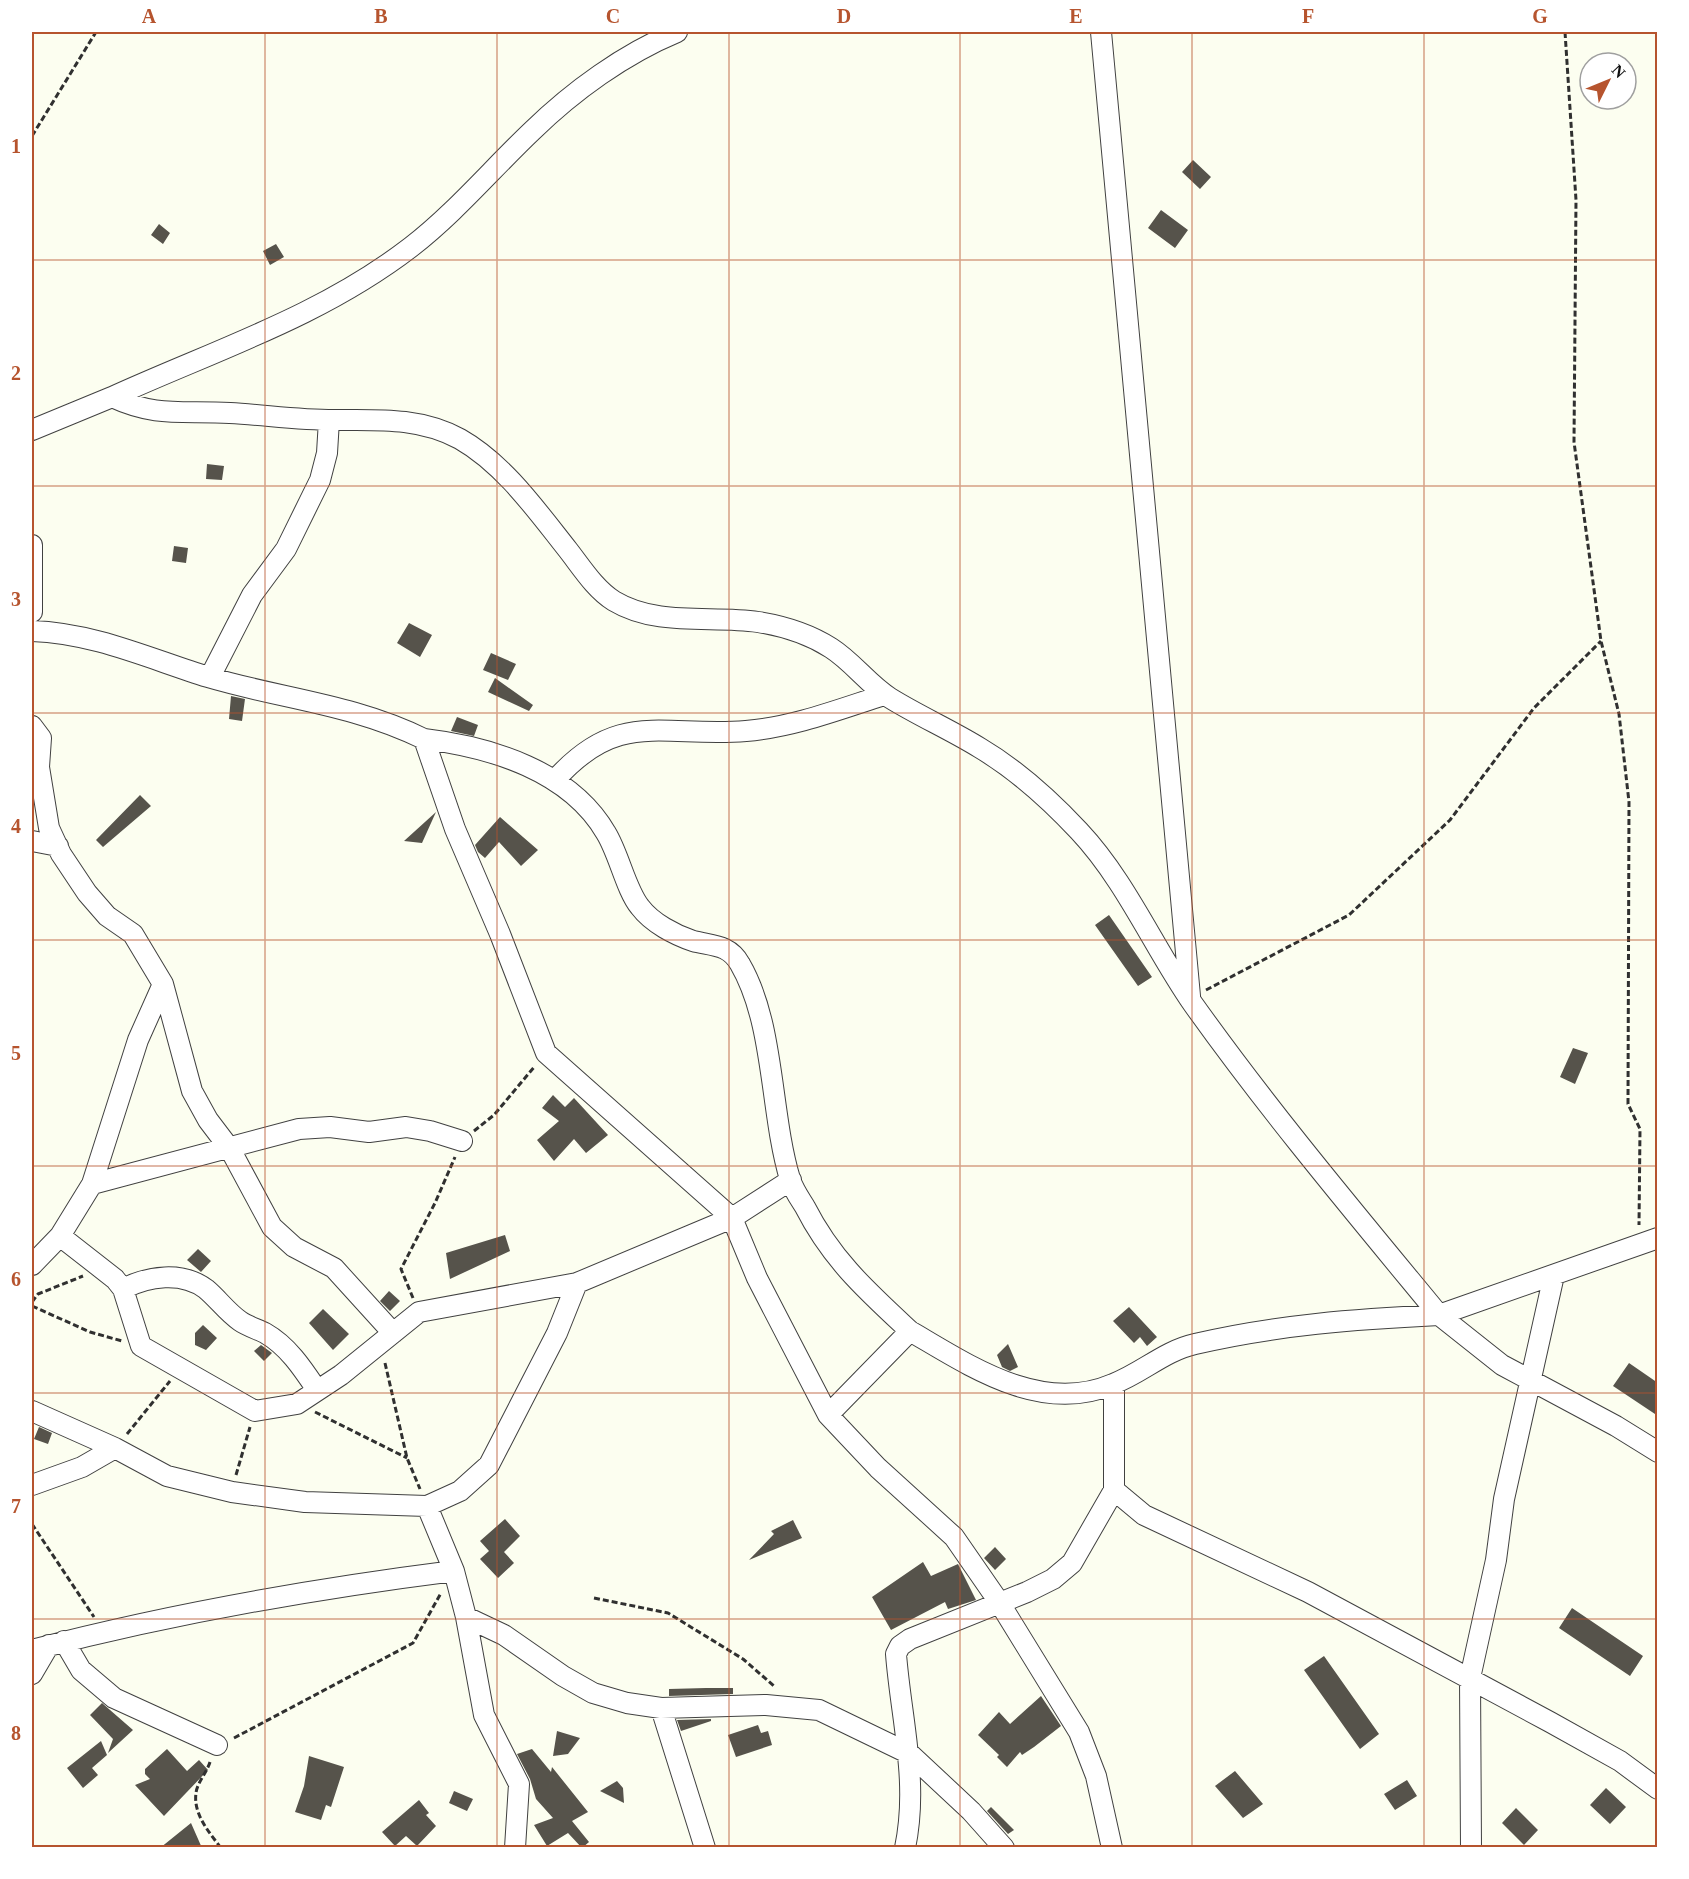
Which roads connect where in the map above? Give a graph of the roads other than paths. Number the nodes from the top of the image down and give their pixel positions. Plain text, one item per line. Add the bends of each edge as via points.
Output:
1 (677, 32) edge
2 (1101, 32) edge
3 (112, 397) junction
4 (329, 420) junction
5 (32, 430) edge
6 (32, 545) edge
7 (32, 612) edge
8 (32, 631) edge
9 (210, 677) junction
10 (884, 695) junction
11 (32, 726) edge
12 (424, 739) junction
13 (555, 780) junction
14 (32, 841) edge
15 (58, 846) junction
16 (163, 984) junction
17 (1190, 999) junction
18 (462, 1141) road end
19 (230, 1149) junction
20 (791, 1180) junction
21 (93, 1184) junction
22 (732, 1218) junction
23 (60, 1236) junction
24 (1658, 1238) edge
25 (32, 1265) edge
26 (1554, 1275) junction
27 (578, 1283) junction
28 (123, 1289) junction
29 (1440, 1315) junction
30 (910, 1331) junction
31 (387, 1338) junction
32 (1531, 1381) junction
33 (1113, 1384) junction
34 (317, 1390) junction
35 (32, 1411) edge
36 (828, 1416) junction
37 (115, 1448) junction
38 (1658, 1452) edge
39 (32, 1485) edge
40 (1114, 1490) junction
41 (427, 1506) junction
42 (454, 1571) junction
43 (999, 1602) junction
44 (466, 1617) junction
45 (48, 1645) edge
46 (32, 1674) edge
47 (1470, 1678) junction
48 (661, 1708) junction
49 (217, 1745) road end
50 (910, 1754) junction
51 (1658, 1789) edge
52 (515, 1848) edge
53 (705, 1848) edge
54 (905, 1848) edge
55 (1004, 1848) edge
56 (1112, 1848) edge
57 (1471, 1848) edge

1 - 3 street via 647,44 593,80 533,129 412,246 359,283 306,314
2 - 17 street
3 - 4 street via 135,408 166,413 223,412
3 - 5 street
4 - 9 street via 320,480 286,549 252,595
4 - 10 street via 385,418 421,424 460,440 532,504 593,582 623,606 652,615 755,621 793,630 827,645 855,665
6 - 7 street
8 - 9 street via 56,632 127,649
9 - 12 street via 388,722
10 - 13 street via 818,716 746,731 636,730 585,750
10 - 17 street via 984,750 1034,786 1082,834 1125,893
11 - 15 street via 41,738 39,767 49,828
12 - 13 street via 471,746
12 - 22 street via 455,829 546,1053
13 - 20 street via 582,800 606,833 640,907 666,929 729,951 740,963 757,1003
14 - 15 street
15 - 16 street via 106,916 133,934
16 - 19 street via 192,1090
16 - 21 street via 138,1040
17 - 29 street via 1304,1152
18 - 19 street via 406,1127 369,1132 330,1127 299,1129
19 - 21 street
19 - 31 street via 272,1227 294,1247 334,1269
20 - 22 street
20 - 30 street via 813,1223 850,1275
21 - 23 street
22 - 27 street
22 - 36 street via 757,1278
23 - 25 street
23 - 28 street
24 - 26 street
26 - 29 street
26 - 32 street
27 - 31 street via 419,1312
27 - 41 street via 557,1333 489,1465 460,1491
28 - 34 street via 139,1280 185,1278 285,1349
28 - 34 street via 141,1346 255,1411 297,1404
29 - 32 street via 1476,1347
29 - 33 street via 1320,1322 1193,1344
30 - 33 street via 988,1376 1023,1388 1062,1394
30 - 36 street
31 - 34 street
32 - 38 street
32 - 47 street
33 - 40 street
35 - 37 street
36 - 43 street via 954,1537
37 - 39 street via 82,1467
37 - 41 street via 167,1476 232,1492 305,1502
40 - 43 street via 1072,1563 1053,1579
40 - 47 street via 1144,1515 1241,1558
41 - 42 street
42 - 44 street
42 - 45 street via 344,1585
43 - 50 street via 900,1646 896,1654
43 - 56 street via 1079,1732 1096,1776
44 - 48 street via 504,1635 593,1693
44 - 52 street via 484,1715 519,1784
45 - 46 street
45 - 49 street via 114,1698
47 - 51 street via 1620,1761
47 - 57 street
48 - 50 street via 795,1706 819,1710
48 - 53 street
50 - 54 street
50 - 55 street

